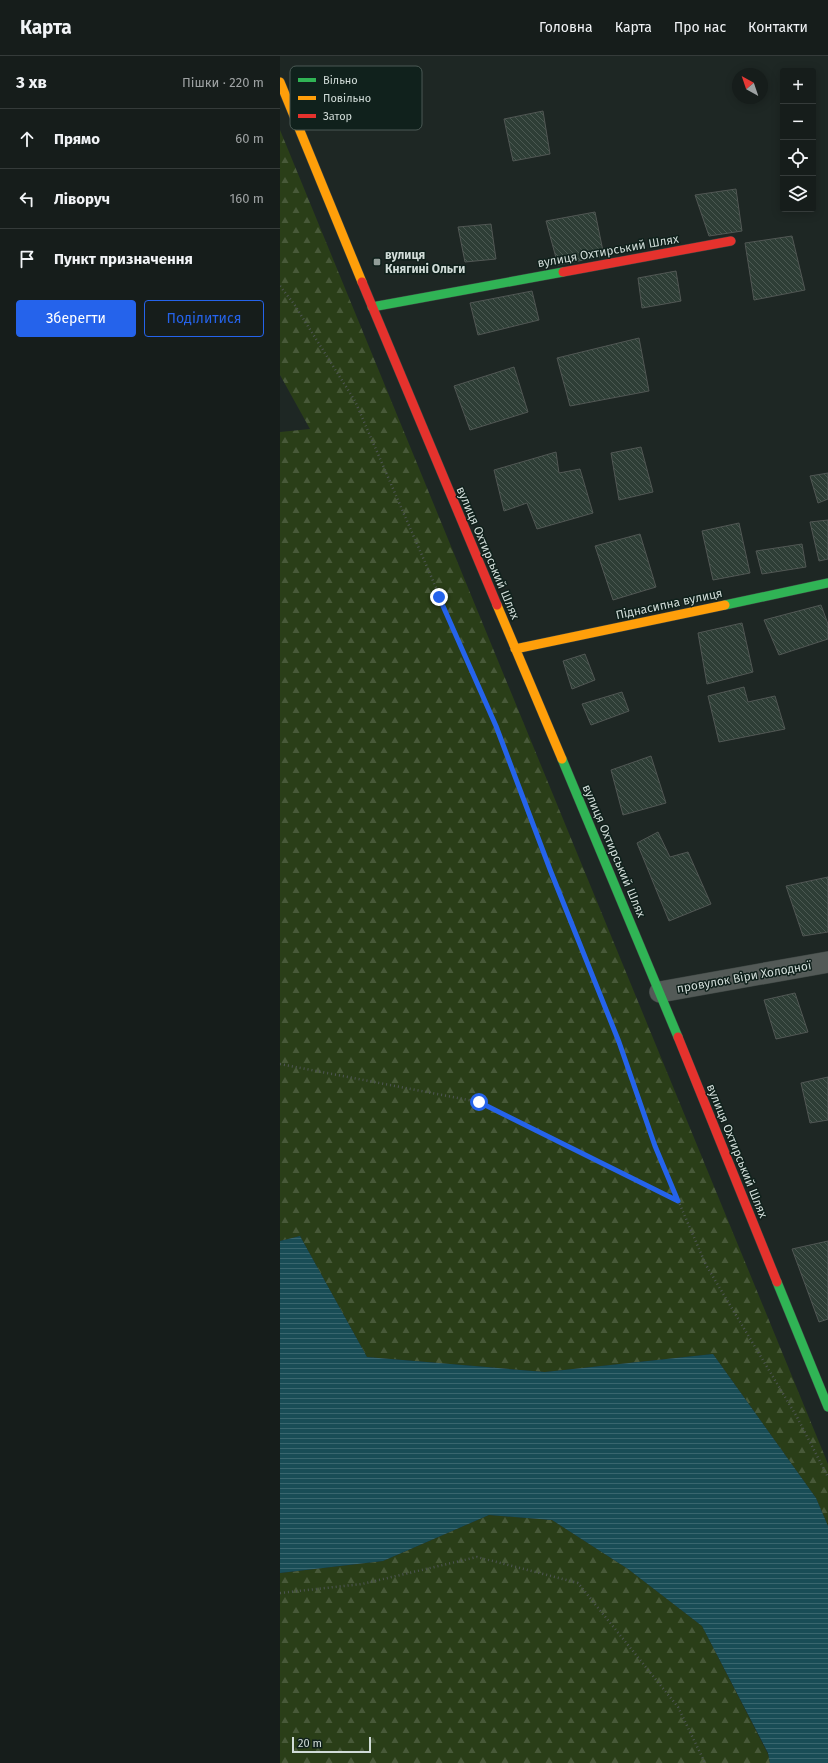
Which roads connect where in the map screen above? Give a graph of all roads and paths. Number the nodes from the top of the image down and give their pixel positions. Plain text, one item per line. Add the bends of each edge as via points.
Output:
1 (280, 82) edge
2 (290, 106) edge
3 (300, 130) edge
4 (731, 241) dead end
5 (280, 286) edge
6 (372, 307) junction
7 (828, 583) edge
8 (515, 648) junction
9 (828, 962) edge
10 (660, 992) junction
11 (280, 1064) edge
12 (678, 1201) junction
13 (828, 1407) edge
14 (828, 1476) edge
15 (280, 1593) edge
16 (705, 1763) edge

1 - 2 main road, вулиця Охтирський Шлях
3 - 6 main road, вулиця Охтирський Шлях
4 - 6 main road, вулиця Охтирський Шлях
5 - 12 path via 355,401 496,726
6 - 8 main road, вулиця Охтирський Шлях
7 - 8 main road, Піднасипна вулиця
8 - 10 main road, вулиця Охтирський Шлях
9 - 10 street, провулок Віри Холодної
10 - 13 main road, вулиця Охтирський Шлях
11 - 12 path via 479,1102
12 - 14 path via 706,1265 797,1417
15 - 16 path via 362,1584 477,1557 578,1583 678,1707

